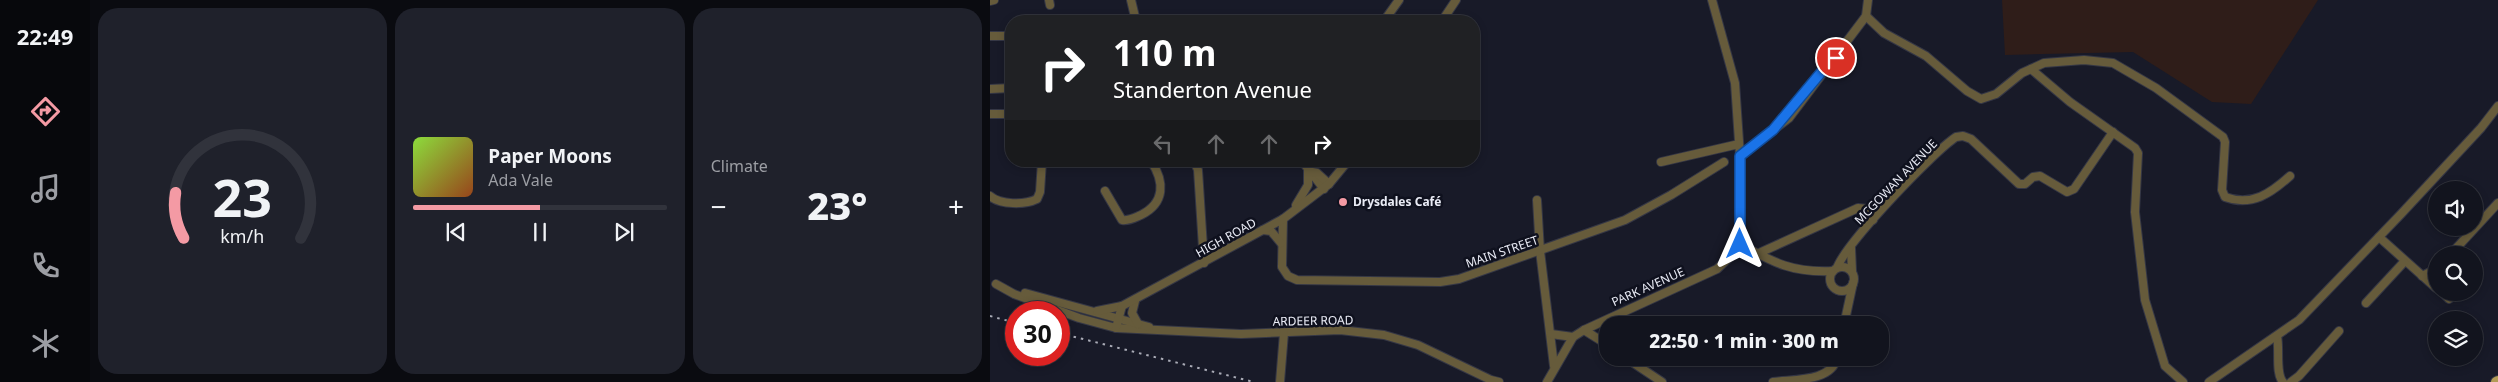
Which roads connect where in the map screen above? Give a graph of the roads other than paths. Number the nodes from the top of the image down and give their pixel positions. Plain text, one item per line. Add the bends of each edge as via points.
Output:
1 (994, 0) edge
2 (1131, 0) edge
3 (1399, 0) edge
4 (1456, 0) edge
5 (1712, 0) edge
6 (1868, 0) edge
7 (990, 1) edge
8 (1135, 15) edge
9 (1388, 15) edge
10 (1446, 15) edge
11 (1866, 16) junction
12 (990, 36) edge
13 (1005, 36) edge
14 (2031, 68) junction
15 (1005, 88) edge
16 (990, 89) edge
17 (2498, 106) edge
18 (990, 114) edge
19 (1005, 114) edge
20 (2114, 132) junction
21 (1739, 144) junction
22 (1740, 156) junction
23 (1661, 162) dead end
24 (1724, 162) dead end
25 (1042, 167) edge
26 (1155, 167) edge
27 (1197, 167) edge
28 (1307, 167) edge
29 (1343, 167) edge
30 (1310, 170) junction
31 (2290, 176) dead end
32 (1326, 187) junction
33 (1105, 191) dead end
34 (990, 196) edge
35 (1537, 200) dead end
36 (2498, 203) edge
37 (1294, 209) junction
38 (1283, 219) junction
39 (1873, 220) junction
40 (1263, 230) junction
41 (2379, 238) junction
42 (1281, 243) junction
43 (1740, 244) junction
44 (2458, 246) edge
45 (1851, 248) junction
46 (1540, 252) junction
47 (1757, 254) junction
48 (1852, 262) junction
49 (2404, 262) junction
50 (1204, 263) junction
51 (1837, 267) junction
52 (1809, 271) junction
53 (1852, 271) junction
54 (2428, 273) edge
55 (2422, 276) junction
56 (2428, 281) edge
57 (1830, 282) junction
58 (993, 283) edge
59 (1853, 283) junction
60 (1841, 291) junction
61 (1850, 300) junction
62 (1135, 301) junction
63 (2366, 303) dead end
64 (1122, 306) junction
65 (1080, 310) junction
66 (1846, 316) edge
67 (1118, 319) junction
68 (1138, 324) junction
69 (1116, 328) junction
70 (1155, 329) junction
71 (1584, 330) junction
72 (2339, 331) dead end
73 (1284, 333) junction
74 (1551, 334) junction
75 (2277, 336) junction
76 (1573, 337) junction
77 (1599, 340) edge
78 (1638, 366) edge
79 (1834, 366) edge
80 (1554, 367) junction
81 (1547, 380) edge
82 (1494, 381) edge
83 (1280, 382) edge
84 (1662, 382) edge
85 (1772, 382) edge
86 (2184, 382) edge
87 (2209, 382) edge
88 (2283, 382) edge
89 (2291, 382) edge

1 - 7 street
2 - 8 street
3 - 9 street
4 - 10 street
5 - 21 street via 1734,82
6 - 11 street
11 - 14 street via 1884,33 1926,56 1977,98 1985,99 1996,94
11 - 22 street via 1790,118
12 - 13 street
14 - 20 street via 2070,102
14 - 31 street via 2069,60 2123,66 2223,137 2222,190 2225,197 2261,198
15 - 16 street
17 - 41 street
18 - 19 street
20 - 39 street, MCGOWAN AVENUE via 2074,188 2067,192 2040,176 2019,184 1971,139 1956,137
20 - 86 street via 2138,153 2135,212 2145,300 2165,366
21 - 22 street
21 - 23 street
22 - 43 street
24 - 46 street, MAIN STREET via 1644,211
25 - 34 street via 1037,199 1021,203 1000,201
26 - 33 street via 1162,188 1154,206 1147,212 1122,220
27 - 50 street
28 - 30 street
29 - 32 street, HIGH ROAD
30 - 32 street via 1318,173
30 - 37 street via 1308,185
32 - 37 street, HIGH ROAD
35 - 46 street
36 - 44 street
37 - 38 street, HIGH ROAD
38 - 40 street, HIGH ROAD
38 - 42 street
39 - 45 street, MCGOWAN AVENUE
39 - 47 street via 1866,209 1858,208
40 - 42 street via 1272,231
40 - 50 street, HIGH ROAD
41 - 49 street
41 - 75 street via 2310,309
42 - 46 street, MAIN STREET via 1284,272 1297,280 1440,282 1459,279
43 - 47 street
43 - 71 street, PARK AVENUE via 1717,269
45 - 48 street
45 - 51 street, MCGOWAN AVENUE
46 - 74 street
47 - 52 street via 1772,263
48 - 51 street
48 - 53 street
49 - 55 street
49 - 63 street
50 - 62 street, HIGH ROAD
51 - 52 street
51 - 53 street
51 - 57 street
52 - 57 street
53 - 59 street
54 - 55 street
55 - 56 street
57 - 60 street
58 - 65 street, ARDEER ROAD
58 - 69 street, ARDEER ROAD via 1079,318
59 - 60 street
59 - 61 street
60 - 61 street
61 - 66 street
62 - 64 street, HIGH ROAD
62 - 68 street via 1132,313
64 - 65 street, HIGH ROAD via 1101,311
64 - 67 street
65 - 67 street, ARDEER ROAD
67 - 68 street, ARDEER ROAD
67 - 69 street
68 - 70 street, ARDEER ROAD
69 - 70 street, ARDEER ROAD
70 - 73 street, ARDEER ROAD
71 - 76 street, PARK AVENUE
71 - 77 street
72 - 89 street
73 - 82 street, ARDEER ROAD via 1340,330 1384,335 1425,348
73 - 83 street
74 - 76 street
74 - 80 street
75 - 87 street
75 - 88 street via 2280,352 2278,376
76 - 80 street, PARK AVENUE
78 - 84 street
79 - 85 street via 1822,376
80 - 81 street, PARK AVENUE

